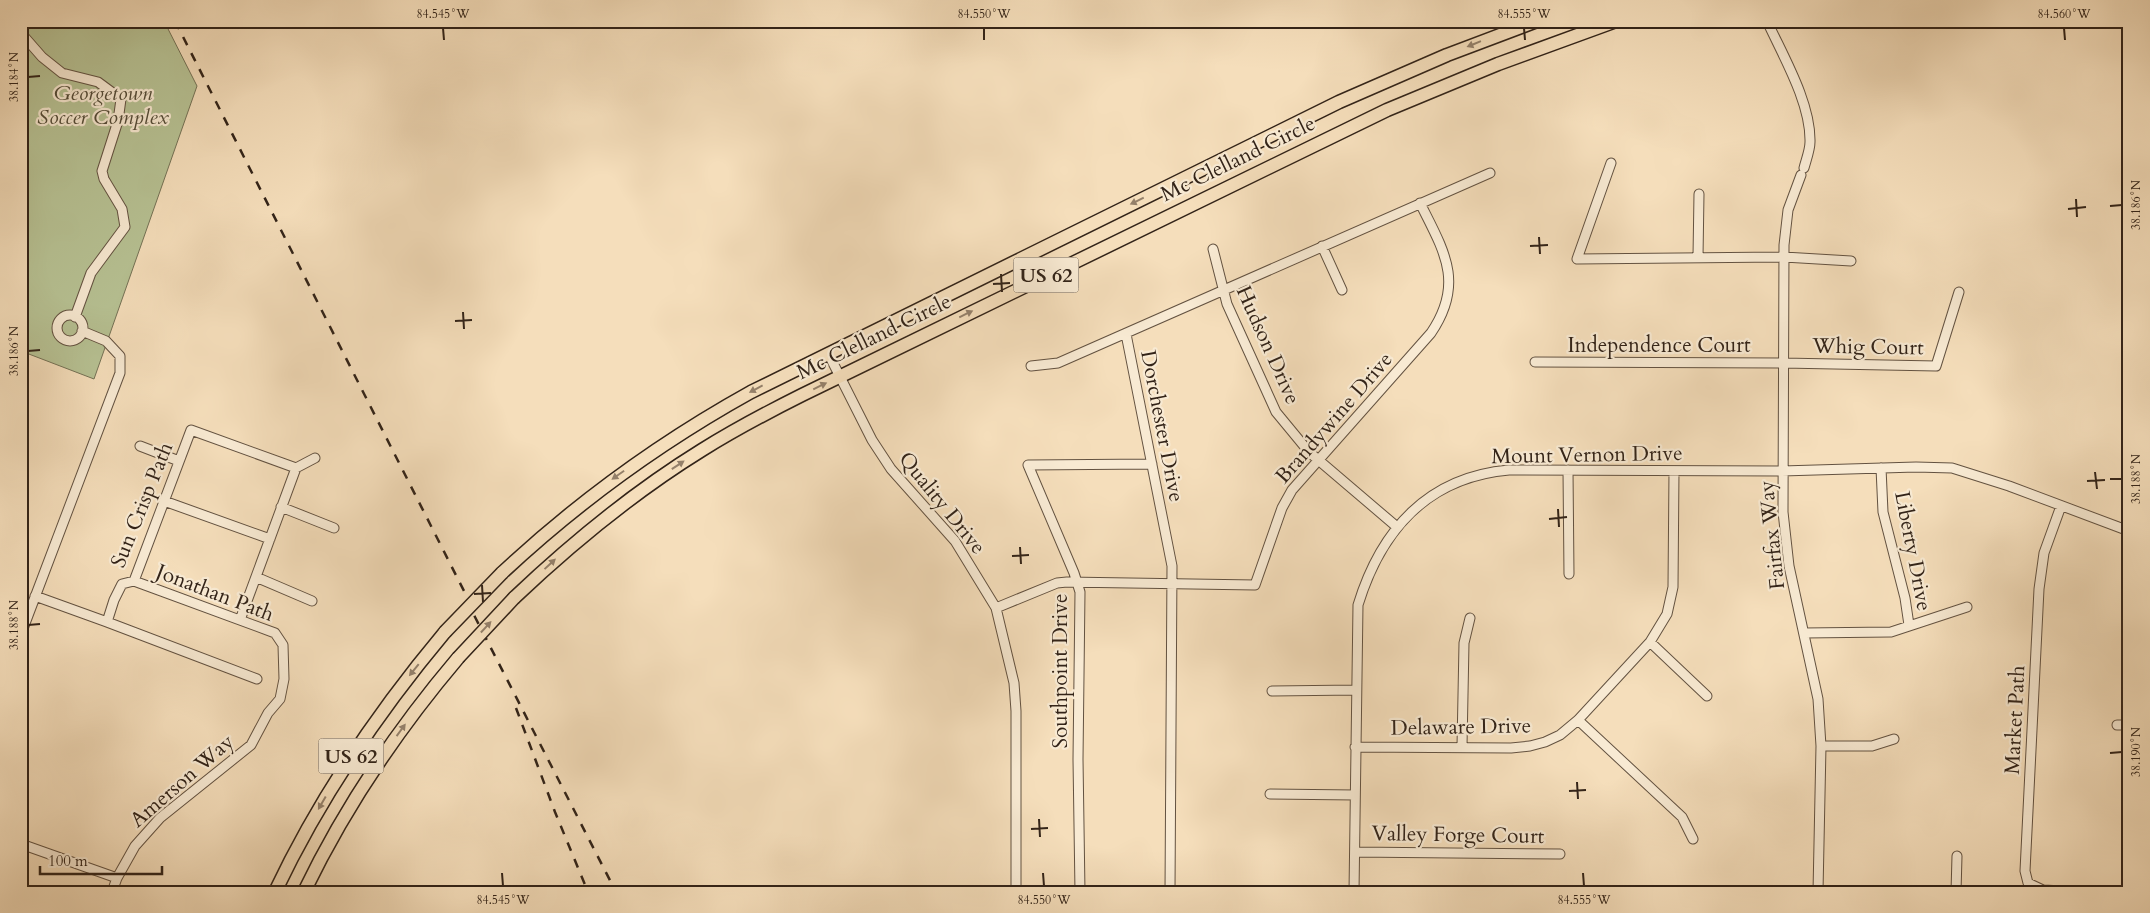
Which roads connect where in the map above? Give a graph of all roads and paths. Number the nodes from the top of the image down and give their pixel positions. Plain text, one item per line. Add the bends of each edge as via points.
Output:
1 (23, 21) edge
2 (1536, 21) edge
3 (1616, 21) edge
4 (1768, 21) edge
5 (21, 25) edge
6 (21, 33) edge
7 (1611, 163) dead end
8 (1490, 172) dead end
9 (1699, 194) dead end
10 (1420, 203) junction
11 (1322, 246) junction
12 (1213, 249) dead end
13 (1698, 257) junction
14 (1784, 258) junction
15 (1851, 261) dead end
16 (1223, 290) junction
17 (1342, 290) dead end
18 (1959, 292) dead end
19 (75, 316) junction
20 (82, 331) junction
21 (1126, 334) junction
22 (828, 353) junction
23 (1535, 362) dead end
24 (1783, 363) junction
25 (1031, 366) dead end
26 (839, 376) junction
27 (140, 446) dead end
28 (315, 458) dead end
29 (1318, 460) junction
30 (179, 461) junction
31 (1152, 464) junction
32 (296, 468) junction
33 (1881, 468) junction
34 (1568, 470) junction
35 (1674, 471) junction
36 (1782, 471) junction
37 (164, 501) junction
38 (2061, 506) junction
39 (281, 508) junction
40 (1397, 527) junction
41 (334, 528) dead end
42 (2129, 531) edge
43 (270, 538) junction
44 (1568, 574) dead end
45 (256, 577) junction
46 (134, 581) junction
47 (1077, 582) junction
48 (1172, 582) junction
49 (35, 596) junction
50 (312, 601) dead end
51 (1967, 607) dead end
52 (996, 608) junction
53 (1470, 618) dead end
54 (240, 620) junction
55 (107, 622) junction
56 (1909, 625) junction
57 (1804, 633) junction
58 (21, 634) edge
59 (1650, 642) junction
60 (257, 679) dead end
61 (1356, 690) junction
62 (1272, 691) dead end
63 (1707, 696) dead end
64 (280, 699) joint
65 (1578, 720) junction
66 (2117, 725) dead end
67 (2129, 725) edge
68 (1894, 738) dead end
69 (1462, 746) junction
70 (1820, 746) junction
71 (1355, 747) junction
72 (1270, 794) dead end
73 (1355, 795) junction
74 (1693, 839) dead end
75 (21, 844) edge
76 (1355, 852) junction
77 (1560, 854) dead end
78 (1957, 856) dead end
79 (117, 878) junction
80 (112, 892) edge
81 (275, 892) edge
82 (304, 892) edge
83 (1016, 892) edge
84 (1080, 892) edge
85 (1170, 892) edge
86 (1354, 892) edge
87 (1818, 892) edge
88 (1956, 892) edge
89 (2083, 892) edge

1 - 5 street
2 -> 22 highway, Mc Clelland Circle / US 62 via 1346,99
26 -> 3 highway, Mc Clelland Circle / US 62 via 1387,110 1474,73
4 - 14 street, Fairfax Way via 1798,89 1809,127 1810,144 1788,210
6 - 19 street via 42,57 62,72 98,82 121,99 118,121 102,171 122,210 126,227 91,272
7 - 13 street via 1577,259
8 - 10 street, Dorchester Drive
9 - 13 street
10 - 11 street, Dorchester Drive
10 - 29 street, Brandywine Drive via 1441,245 1448,268 1449,293 1440,319
11 - 16 street, Dorchester Drive
11 - 17 street
12 - 16 street, Hudson Drive
13 - 14 street
14 - 15 street
14 - 24 street, Fairfax Way
16 - 21 street, Dorchester Drive
16 - 29 street, Hudson Drive via 1276,412
18 - 24 street, Whig Court via 1936,366
19 - 20 street
19 - 20 street via 66,316 59,321 58,333 70,341 78,338
20 - 49 street via 106,341 120,356 120,373
21 - 25 street via 1058,363
21 - 31 street, Dorchester Drive
22 - 26 street, Quality Drive
22 -> 81 highway, Mc Clelland Circle / US 62, bridge via 735,401 654,450 581,504 502,573 446,632 398,690 343,768
23 - 24 street, Independence Court
24 - 36 street, Fairfax Way
26 - 52 street, Quality Drive via 891,469 955,541
82 -> 26 highway, Mc Clelland Circle / US 62, bridge via 329,842 371,772 411,715 514,598 596,524 652,482 734,431
27 - 30 street
28 - 32 street
29 - 40 street, Hudson Drive
29 - 48 street, Brandywine Drive via 1292,490 1282,508 1255,585
30 - 32 street, Sun Crisp Path via 191,430
30 - 37 street, Sun Crisp Path
31 - 47 street, Southpoint Drive via 1028,465
31 - 48 street, Dorchester Drive via 1172,566
32 - 39 street
33 - 36 street, Mount Vernon Drive
33 - 38 street, Mount Vernon Drive via 1952,468
33 - 56 street, Liberty Drive via 1882,512
34 - 35 street, Mount Vernon Drive
34 - 40 street, Mount Vernon Drive via 1488,472 1456,481 1418,506
34 - 44 street
35 - 36 street, Mount Vernon Drive
35 - 59 street, Delaware Drive via 1673,587 1667,614
36 - 57 street, Fairfax Way via 1789,566
37 - 43 street
37 - 46 street, Sun Crisp Path
38 - 42 street, Mount Vernon Drive
38 - 89 street, Market Path via 2044,554 2039,589 2025,871 2028,882 2042,890
39 - 41 street
39 - 43 street
40 - 61 street, Mount Vernon Drive via 1372,565 1358,606
43 - 45 street
45 - 50 street
45 - 54 street
46 - 54 street, Jonathan Path
46 - 55 street, Sun Crisp Path via 122,584
47 - 48 street, Brandywine Drive
47 - 52 street, Brandywine Drive via 1057,583
47 - 84 street, Southpoint Drive via 1080,592
48 - 85 street, Dorchester Drive
49 - 55 street
49 - 58 street
51 - 56 street
52 - 83 street, Quality Drive via 1015,693
53 - 69 street via 1464,643
54 - 64 street, Jonathan Path via 275,633 283,645 284,680
55 - 60 street
56 - 57 street, Liberty Drive via 1891,632
57 - 70 street, Fairfax Way via 1818,699
59 - 63 street
59 - 65 street, Delaware Drive
61 - 62 street
61 - 71 street, Mount Vernon Drive
64 - 79 street, Amerson Way via 268,713 251,745 160,818 135,846
65 - 69 street, Delaware Drive via 1560,735 1530,746
65 - 74 street via 1682,817
66 - 67 street
68 - 70 street via 1872,746
69 - 71 street, Delaware Drive
70 - 87 street, Fairfax Way
71 - 73 street, Mount Vernon Drive
72 - 73 street
73 - 76 street, Mount Vernon Drive
75 - 79 street
76 - 77 street, Valley Forge Court
76 - 86 street, Mount Vernon Drive
78 - 88 street
79 - 80 street, Amerson Way

